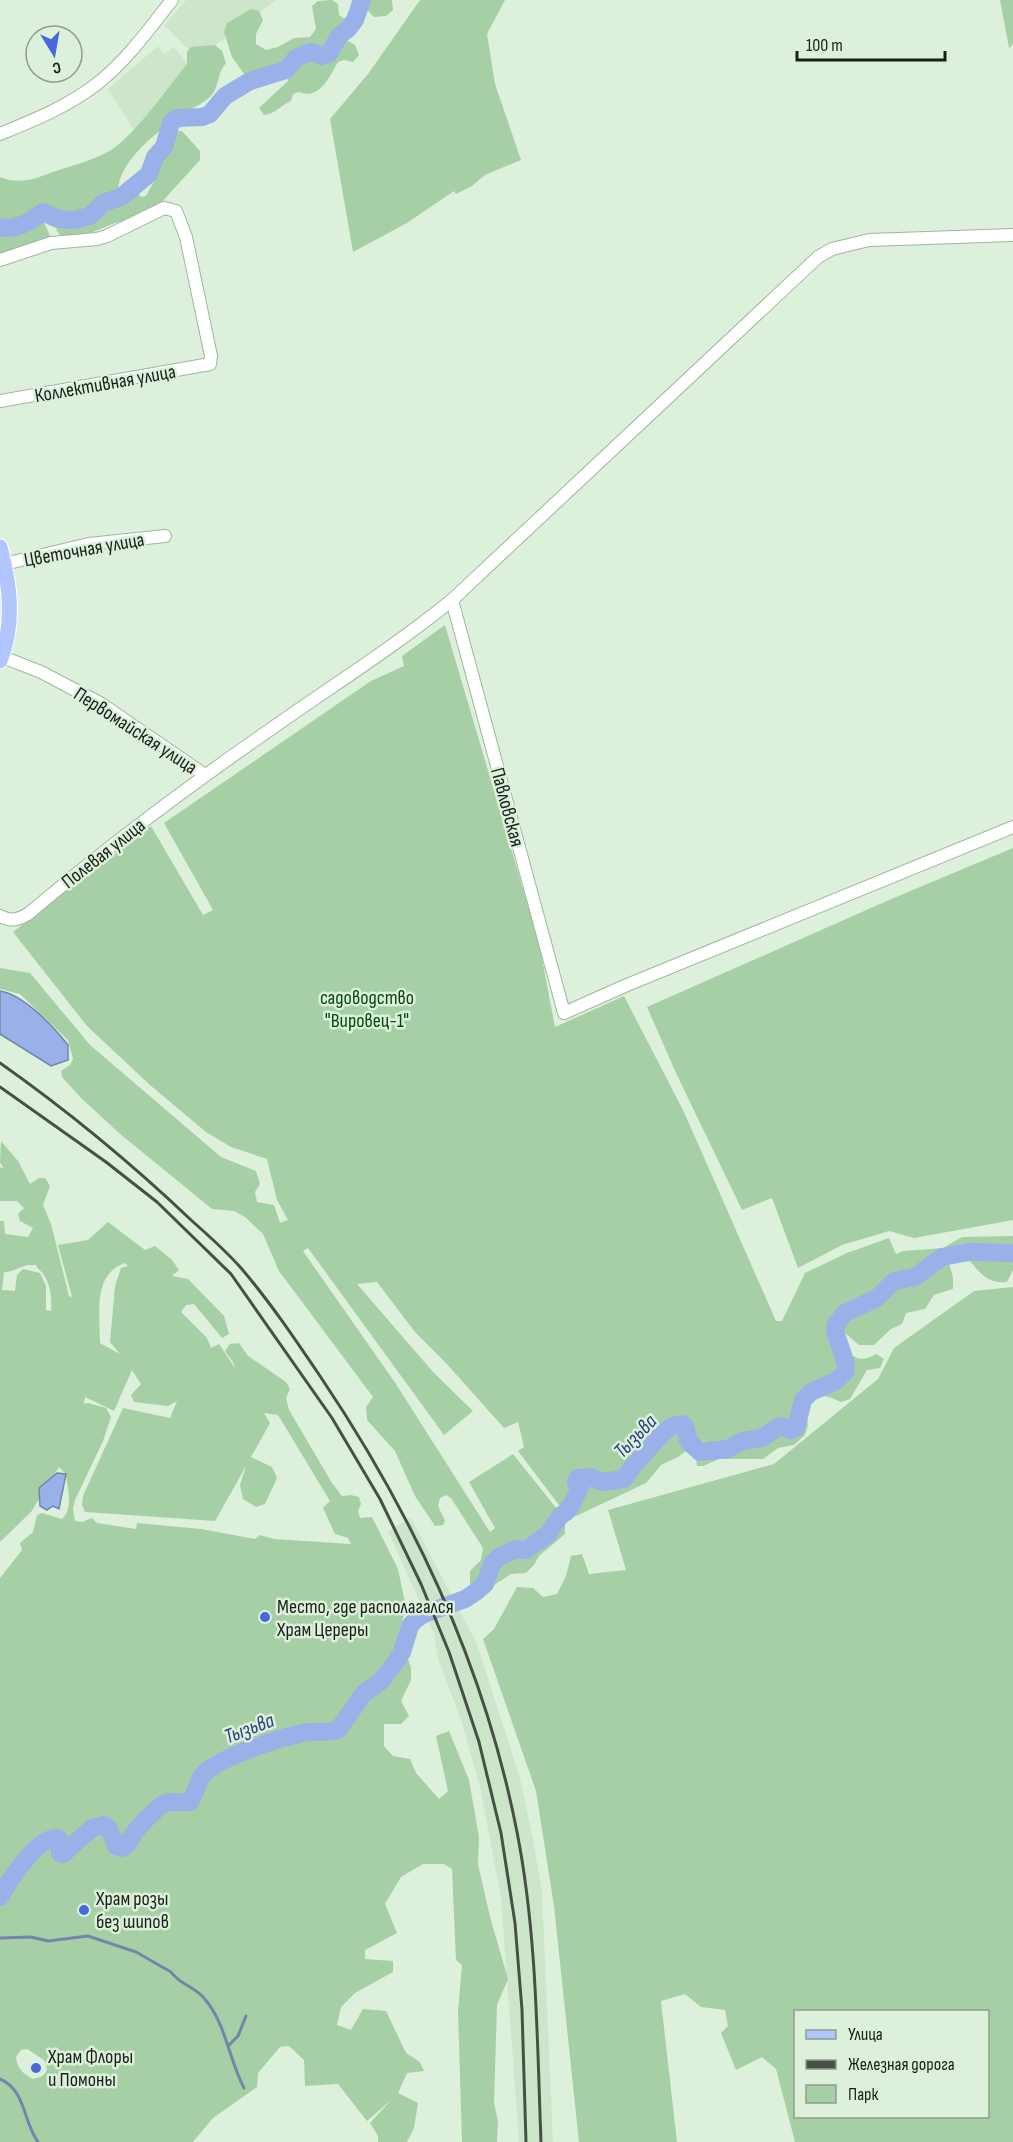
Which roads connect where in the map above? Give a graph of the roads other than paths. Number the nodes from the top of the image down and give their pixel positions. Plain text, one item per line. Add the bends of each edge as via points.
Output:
1 (172, 0) edge
2 (0, 134) edge
3 (1013, 235) edge
4 (0, 261) edge
5 (0, 401) edge
6 (165, 536) dead end
7 (0, 547) edge
8 (4, 564) junction
9 (452, 600) junction
10 (1, 658) edge
11 (205, 775) junction
12 (1013, 827) edge
13 (0, 916) edge

1 - 2 street via 132,50 98,83 53,111
3 - 9 street, Полевая улица via 869,240 832,249 818,257
4 - 5 street, Коллективная улица via 51,243 107,236 164,208 176,212 186,237 211,356 210,364
6 - 8 street, Цветочная улица via 89,544
7 - 8 main road
8 - 10 main road via 10,617
9 - 11 street, Полевая улица via 413,632
9 - 12 street, Павловская via 564,1013
10 - 11 street, Первомайская улица via 41,672 100,702
11 - 13 street, Полевая улица via 28,914 9,921

